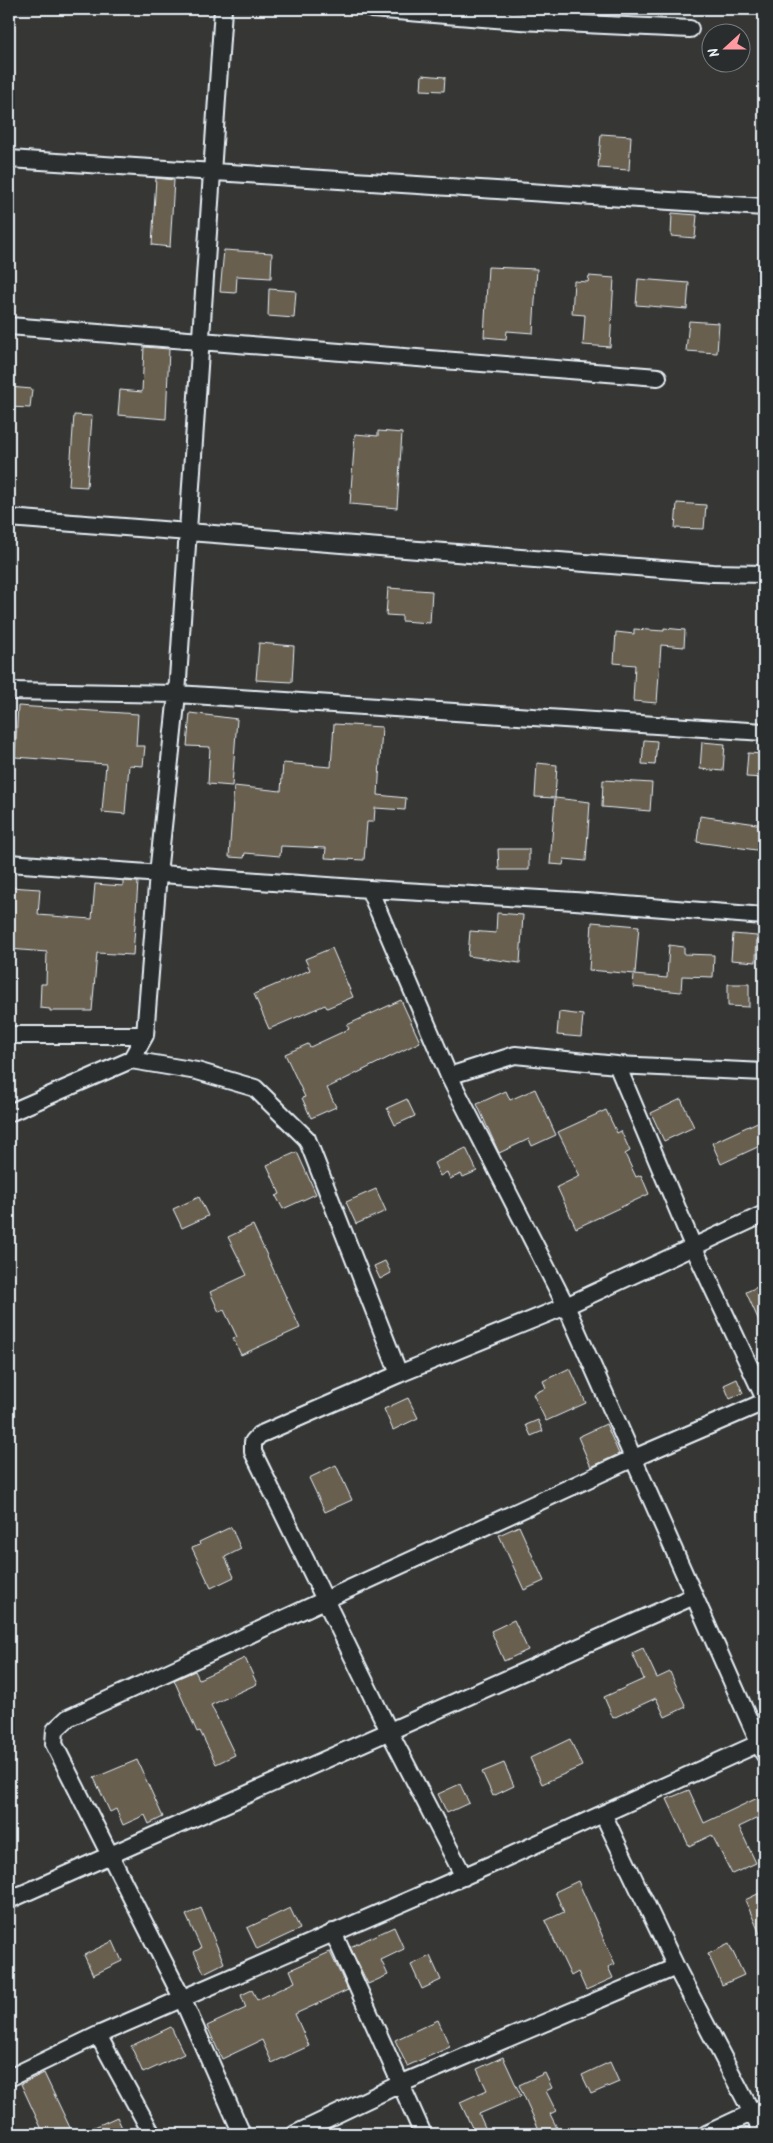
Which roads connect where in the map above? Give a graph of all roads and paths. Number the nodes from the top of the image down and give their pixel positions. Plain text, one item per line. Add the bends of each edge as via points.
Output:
1 (223, 9) edge
2 (372, 9) edge
3 (690, 29) dead end
4 (9, 159) edge
5 (212, 172) junction
6 (764, 207) edge
7 (9, 326) edge
8 (202, 341) junction
9 (658, 377) dead end
10 (9, 518) edge
11 (188, 531) junction
12 (764, 574) edge
13 (9, 691) edge
14 (177, 694) junction
15 (764, 732) edge
16 (9, 863) edge
17 (158, 874) junction
18 (369, 889) junction
19 (764, 916) edge
20 (9, 1035) edge
21 (145, 1035) junction
22 (131, 1060) junction
23 (616, 1065) junction
24 (764, 1072) edge
25 (449, 1076) junction
26 (9, 1113) edge
27 (764, 1214) edge
28 (693, 1246) junction
29 (566, 1306) junction
30 (399, 1374) junction
31 (764, 1397) edge
32 (764, 1402) edge
33 (634, 1458) junction
34 (694, 1596) junction
35 (325, 1601) junction
36 (389, 1731) junction
37 (763, 1746) edge
38 (603, 1814) junction
39 (109, 1855) junction
40 (464, 1877) junction
41 (9, 1900) edge
42 (333, 1932) junction
43 (676, 1967) junction
44 (182, 1998) junction
45 (98, 2035) junction
46 (9, 2078) edge
47 (400, 2084) junction
48 (758, 2110) edge
49 (152, 2134) edge
50 (242, 2134) edge
51 (296, 2134) edge
52 (423, 2134) edge
53 (706, 2134) edge
54 (763, 2134) edge

1 - 5 street
2 - 3 street via 520,21
4 - 5 street
5 - 6 street
5 - 8 street
7 - 8 street
8 - 9 street
8 - 11 street
10 - 11 street
11 - 12 street via 713,573
11 - 14 street
13 - 14 street
14 - 15 street
14 - 17 street
16 - 17 street
17 - 18 street
17 - 21 street
18 - 19 street
18 - 25 street
20 - 21 street
21 - 22 street
22 - 26 street
22 - 30 street via 197,1071 256,1088 307,1139
23 - 24 street
23 - 25 street via 515,1055
23 - 28 street
25 - 29 street
27 - 28 street
28 - 29 street
28 - 31 street
29 - 30 street
29 - 33 street
30 - 35 street via 259,1435 253,1442 253,1452
32 - 33 street
33 - 34 street
33 - 35 street
34 - 36 street
34 - 37 street
35 - 36 street
35 - 39 street via 68,1718 54,1730 54,1744
36 - 39 street
36 - 40 street
37 - 38 street
38 - 40 street
38 - 43 street
39 - 41 street
39 - 44 street
40 - 42 street
42 - 44 street
42 - 47 street
43 - 47 street
43 - 48 street
44 - 45 street
44 - 50 street
45 - 46 street
45 - 49 street
47 - 51 street
47 - 52 street
48 - 53 street
48 - 54 street

